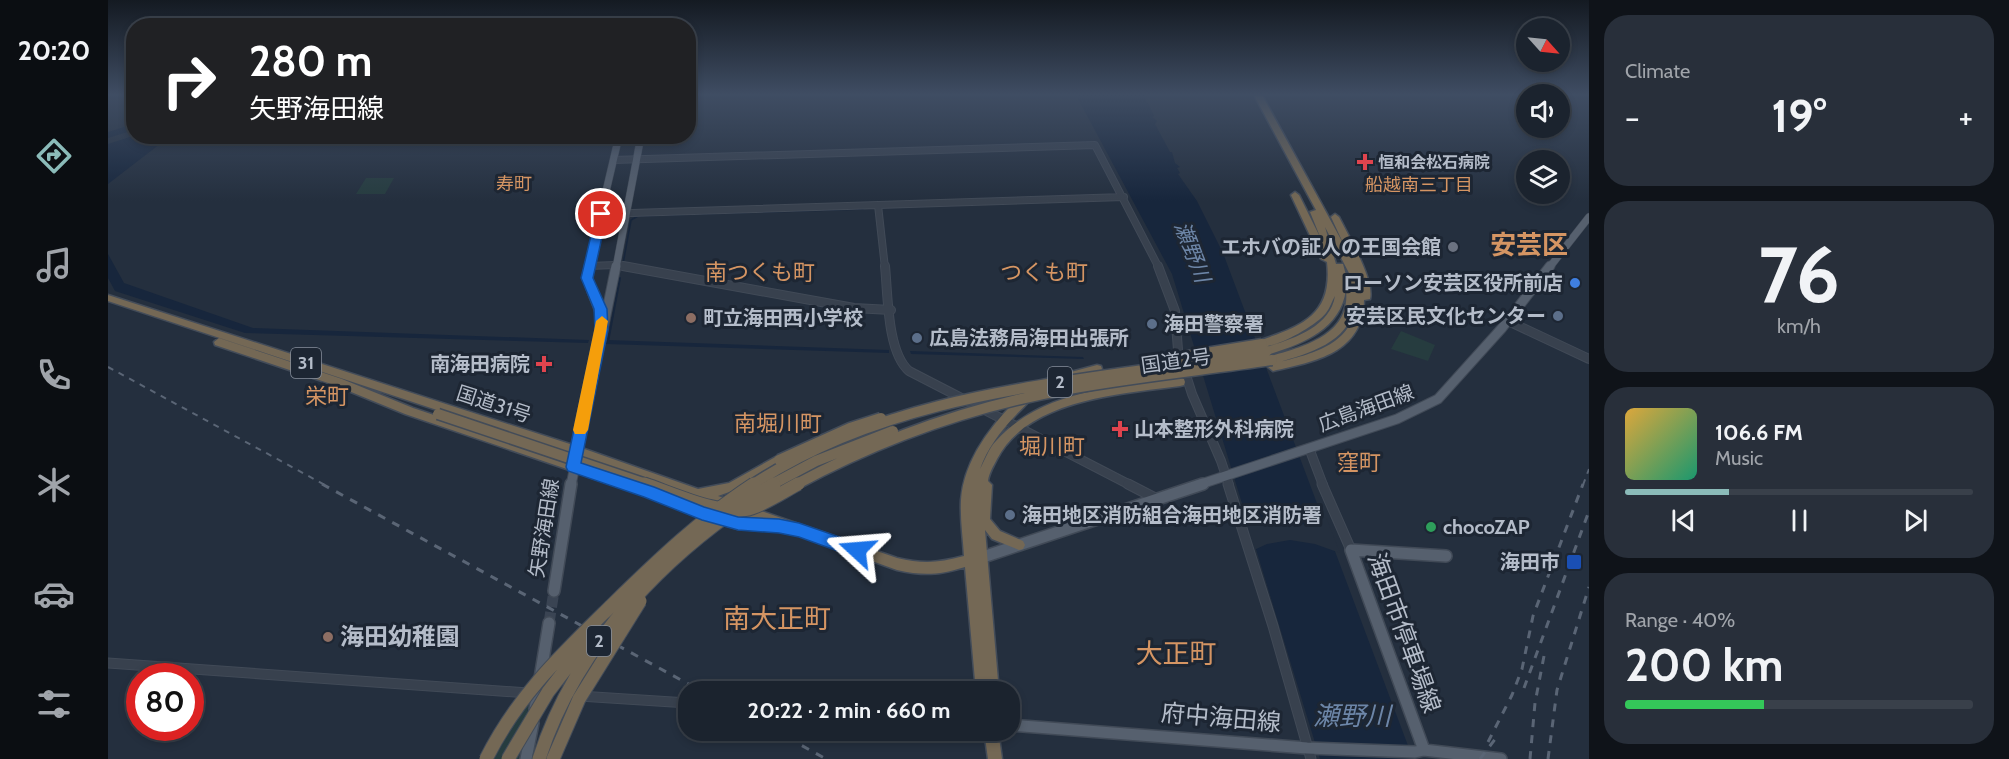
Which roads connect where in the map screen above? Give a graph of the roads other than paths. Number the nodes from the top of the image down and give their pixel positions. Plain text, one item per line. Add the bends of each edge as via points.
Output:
1 (1271, 130) edge
2 (1277, 130) edge
3 (618, 144) edge
4 (639, 144) edge
5 (614, 160) junction
6 (636, 160) junction
7 (1295, 195) dead end
8 (1124, 197) junction
9 (878, 205) junction
10 (625, 213) junction
11 (601, 214) junction
12 (1589, 217) edge
13 (1335, 218) dead end
14 (615, 265) junction
15 (589, 266) junction
16 (1336, 294) junction
17 (108, 298) edge
18 (1359, 303) junction
19 (108, 304) edge
20 (891, 310) junction
21 (1508, 321) junction
22 (600, 338) junction
23 (1269, 355) junction
24 (1589, 359) edge
25 (1097, 372) junction
26 (338, 382) junction
27 (998, 405) junction
28 (1004, 421) junction
29 (1016, 428) junction
30 (1305, 449) junction
31 (576, 451) junction
32 (573, 467) junction
33 (984, 473) junction
34 (1230, 474) junction
35 (669, 485) junction
36 (1157, 499) junction
37 (799, 530) junction
38 (688, 543) junction
39 (1019, 545) junction
40 (1351, 550) junction
41 (1446, 556) dead end
42 (975, 559) junction
43 (647, 571) junction
44 (554, 591) tunnel mouth
45 (549, 622) tunnel mouth
46 (108, 663) edge
47 (982, 681) edge
48 (991, 681) edge
49 (531, 693) dead end
50 (545, 694) dead end
51 (678, 702) edge
52 (1020, 726) edge
53 (993, 741) edge
54 (1311, 751) edge
55 (1419, 751) junction
56 (486, 759) edge
57 (508, 759) edge
58 (526, 759) edge
59 (539, 759) edge
60 (553, 759) edge
61 (995, 759) edge
62 (1501, 759) edge

1 - 16 highway via 1338,256 1342,282
2 - 18 highway via 1354,273
3 - 5 main road, 矢野海田線
4 - 6 main road, 矢野海田線
5 - 6 street
5 - 11 main road, 矢野海田線
6 - 8 street via 1095,145
6 - 10 main road, 矢野海田線
7 - 16 highway via 1322,247
8 - 9 street
8 - 34 street via 1163,275 1175,311 1178,350 1192,394
9 - 10 street
9 - 20 street
10 - 11 street
10 - 14 main road, 矢野海田線
11 - 15 main road, 矢野海田線
12 - 21 main road, 広島海田線
13 - 18 highway via 1365,282 1367,292
14 - 15 street
14 - 20 street via 854,308
14 - 22 main road, 矢野海田線
15 - 22 main road, 矢野海田線 via 587,280 601,309
16 - 23 highway, 2 via 1332,316 1315,332
17 - 31 highway, 国道31号 / 31
18 - 23 highway, 国道2号 / 2 via 1350,333 1330,350 1309,360
19 - 26 highway, 国道31号 / 31
20 - 28 street via 894,345 902,365
21 - 24 street
21 - 30 main road, 広島海田線 via 1444,393 1419,409
22 - 31 main road, 矢野海田線
23 - 25 highway, 2, bridge
23 - 27 highway, 2, bridge via 1068,389
23 - 29 highway, 国道2号 / 2 via 1180,382 1062,402 1030,416
25 - 28 highway, 国道2号 / 2 via 1065,378 1034,391
25 - 35 highway, bridge via 915,408 850,428 778,460 722,491 701,492
25 - 43 highway, 2, bridge via 898,418 820,449 736,496
26 - 27 highway, bridge via 716,508 741,511 900,435
26 - 32 highway, 国道31号 / 31 via 409,411
27 - 38 highway, 2, bridge via 916,424 839,450 760,490
28 - 29 street
28 - 42 highway, 国道2号 / 2 via 978,459 968,491 967,512
29 - 33 highway, 国道2号 / 2 via 1004,438
29 - 36 street
30 - 34 main road, 広島海田線
30 - 40 street
31 - 32 main road, 矢野海田線
31 - 35 highway, 国道31号 / 31
32 - 37 highway, 国道31号 / 31 via 738,524
32 - 44 main road, 矢野海田線
33 - 39 highway via 984,521 996,535
33 - 42 highway, 国道2号 / 2 via 977,501
34 - 36 main road, 広島海田線
34 - 54 street
35 - 37 highway, 国道31号 / 31
36 - 39 main road, 広島海田線
37 - 42 highway, 国道31号 / 31 via 916,569 930,571
38 - 59 highway, 2, bridge via 632,601 584,660 555,714
38 - 60 highway, bridge via 618,633 579,699
39 - 42 main road, 広島海田線
40 - 41 main road, 海田市停車場線
40 - 55 main road, 海田市停車場線
42 - 47 highway, 国道2号 / 2
42 - 48 highway, 国道2号 / 2
43 - 56 highway, bridge via 531,686 512,710
43 - 57 highway, 2, bridge via 557,678
45 - 58 main road
46 - 49 street
50 - 51 street
52 - 54 main road, 府中海田線
53 - 61 highway
54 - 55 main road, 府中海田線
55 - 62 main road, 府中海田線

